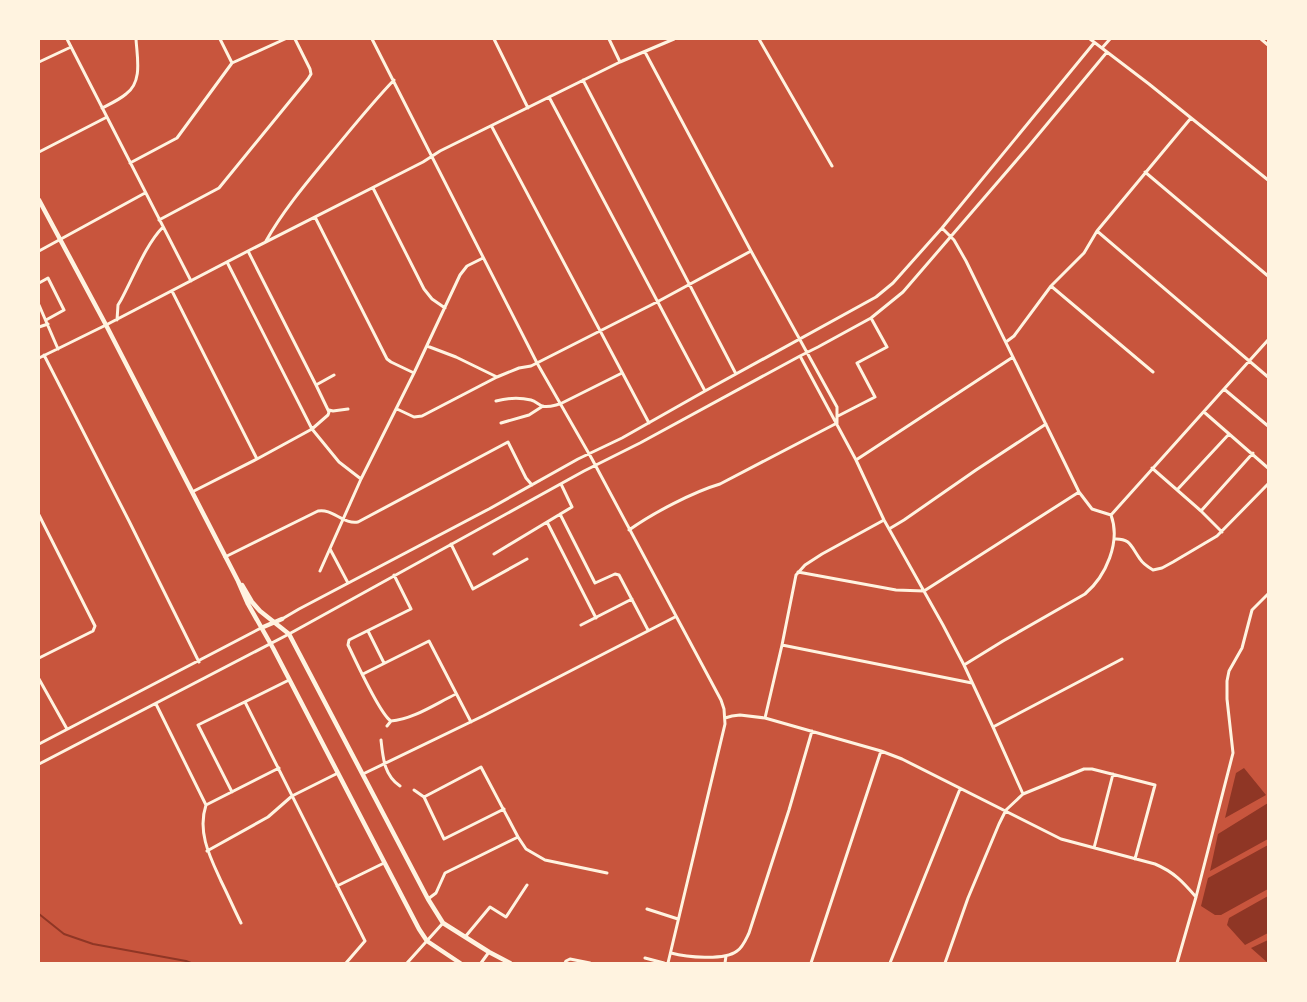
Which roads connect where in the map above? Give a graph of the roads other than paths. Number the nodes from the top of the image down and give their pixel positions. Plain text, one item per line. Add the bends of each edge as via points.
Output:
1 (67, 39) edge
2 (136, 39) edge
3 (220, 39) edge
4 (285, 39) edge
5 (294, 39) edge
6 (372, 39) edge
7 (494, 39) edge
8 (609, 39) edge
9 (674, 39) edge
10 (759, 39) edge
11 (1090, 39) edge
12 (1110, 39) edge
13 (1261, 39) edge
14 (1094, 43) junction
15 (1268, 45) edge
16 (71, 47) junction
17 (1102, 48) junction
18 (645, 52) junction
19 (1107, 52) junction
20 (39, 62) edge
21 (620, 62) junction
22 (232, 63) junction
23 (394, 80) junction
24 (583, 80) junction
25 (549, 97) junction
26 (102, 108) junction
27 (528, 108) junction
28 (107, 117) junction
29 (1191, 118) junction
30 (492, 126) junction
31 (39, 152) edge
32 (432, 155) junction
33 (130, 163) junction
34 (832, 166) dead end
35 (1145, 172) junction
36 (1268, 180) edge
37 (373, 188) junction
38 (145, 193) junction
39 (39, 200) edge
40 (315, 217) junction
41 (158, 220) junction
42 (163, 227) junction
43 (942, 228) junction
44 (1096, 230) junction
45 (951, 236) junction
46 (60, 240) junction
47 (266, 242) junction
48 (39, 251) edge
49 (248, 251) junction
50 (751, 251) junction
51 (483, 258) junction
52 (227, 262) junction
53 (1268, 276) edge
54 (191, 281) junction
55 (39, 283) edge
56 (689, 284) junction
57 (1051, 286) junction
58 (172, 291) junction
59 (657, 302) junction
60 (39, 305) edge
61 (445, 308) junction
62 (871, 318) junction
63 (46, 320) junction
64 (117, 320) junction
65 (48, 324) junction
66 (106, 326) junction
67 (39, 327) edge
68 (599, 332) junction
69 (800, 339) junction
70 (1268, 340) edge
71 (1006, 342) junction
72 (427, 346) junction
73 (58, 349) junction
74 (807, 353) junction
75 (44, 355) junction
76 (800, 356) junction
77 (1013, 357) junction
78 (39, 358) edge
79 (1251, 361) junction
80 (537, 362) junction
81 (1153, 372) dead end
82 (414, 373) junction
83 (622, 373) junction
84 (736, 374) junction
85 (334, 375) dead end
86 (497, 377) junction
87 (1268, 377) edge
88 (316, 385) junction
89 (1224, 389) junction
90 (705, 391) junction
91 (496, 401) dead end
92 (560, 404) junction
93 (543, 406) junction
94 (348, 409) dead end
95 (397, 409) junction
96 (329, 410) junction
97 (1204, 412) junction
98 (838, 416) junction
99 (649, 423) junction
100 (837, 423) junction
101 (501, 424) dead end
102 (1046, 424) junction
103 (1268, 426) edge
104 (312, 429) junction
105 (1229, 434) junction
106 (1253, 453) junction
107 (589, 454) junction
108 (257, 459) junction
109 (856, 460) junction
110 (595, 466) junction
111 (1152, 468) junction
112 (1268, 468) edge
113 (361, 479) junction
114 (562, 484) junction
115 (1268, 484) edge
116 (532, 485) junction
117 (1177, 490) junction
118 (192, 492) junction
119 (1079, 492) junction
120 (1201, 511) junction
121 (560, 514) junction
122 (39, 515) edge
123 (1111, 515) junction
124 (343, 518) junction
125 (884, 520) junction
126 (547, 522) junction
127 (889, 529) junction
128 (629, 530) junction
129 (1222, 532) junction
130 (1114, 539) junction
131 (451, 544) junction
132 (330, 549) junction
133 (494, 554) dead end
134 (225, 557) junction
135 (527, 559) dead end
136 (320, 571) dead end
137 (798, 572) junction
138 (394, 575) junction
139 (238, 581) junction
140 (348, 583) junction
141 (924, 591) junction
142 (1268, 594) edge
143 (632, 599) junction
144 (675, 617) junction
145 (596, 618) junction
146 (282, 619) joint
147 (275, 622) junction
148 (581, 625) dead end
149 (261, 628) junction
150 (648, 630) junction
151 (368, 631) junction
152 (289, 634) junction
153 (270, 644) junction
154 (782, 645) junction
155 (39, 658) edge
156 (1122, 659) dead end
157 (199, 662) junction
158 (384, 663) junction
159 (964, 665) junction
160 (363, 674) junction
161 (39, 679) edge
162 (289, 680) junction
163 (972, 683) junction
164 (456, 694) junction
165 (245, 702) junction
166 (156, 704) junction
167 (725, 718) junction
168 (765, 718) junction
169 (391, 721) junction
170 (471, 722) junction
171 (387, 726) dead end
172 (993, 727) junction
173 (67, 729) junction
174 (812, 731) junction
175 (381, 740) dead end
176 (39, 744) edge
177 (880, 751) junction
178 (39, 764) edge
179 (384, 764) junction
180 (279, 768) junction
181 (338, 773) junction
182 (363, 774) junction
183 (1113, 774) junction
184 (400, 786) dead end
185 (960, 789) junction
186 (414, 790) dead end
187 (232, 792) junction
188 (1023, 794) junction
189 (292, 796) junction
190 (424, 797) junction
191 (206, 805) junction
192 (504, 809) junction
193 (1006, 810) junction
194 (518, 838) junction
195 (1094, 848) junction
196 (207, 851) junction
197 (1135, 860) junction
198 (384, 863) junction
199 (607, 873) dead end
200 (527, 885) dead end
201 (337, 886) junction
202 (1196, 897) junction
203 (428, 899) junction
204 (647, 909) dead end
205 (678, 919) junction
206 (241, 923) dead end
207 (443, 923) junction
208 (465, 937) junction
209 (427, 941) junction
210 (489, 952) junction
211 (671, 953) junction
212 (726, 956) junction
213 (646, 958) dead end
214 (346, 963) edge
215 (407, 963) edge
216 (460, 963) edge
217 (481, 963) edge
218 (510, 963) edge
219 (565, 963) edge
220 (590, 963) edge
221 (664, 963) edge
222 (668, 963) edge
223 (725, 963) edge
224 (811, 963) edge
225 (890, 963) edge
226 (945, 963) edge
227 (1177, 963) edge

1 - 16 street
2 - 26 street via 137,67 134,87 127,94
3 - 22 street
4 - 22 street
5 - 41 street via 310,69 308,79 219,188
6 - 23 street
7 - 27 street
8 - 21 street
9 - 18 street
10 - 34 street
11 - 14 street
12 - 17 street
13 - 15 street
14 - 17 street
14 - 43 street
16 - 20 street
16 - 26 street
17 - 19 street
18 - 21 street
18 - 50 street
19 - 29 street
19 - 45 street
21 - 24 street
22 - 33 street via 177,138
23 - 32 street
23 - 47 street via 376,98 314,175
24 - 25 street
24 - 56 street
25 - 27 street
25 - 59 street
26 - 28 street
27 - 30 street
28 - 31 street
28 - 33 street
29 - 35 street
29 - 36 street
30 - 32 street
30 - 68 street
32 - 37 street via 424,162
32 - 51 street
33 - 38 street
35 - 44 street
35 - 53 street
37 - 40 street
37 - 61 street via 424,289 432,299
38 - 41 street
38 - 46 street
39 - 46 main road
40 - 47 street
40 - 82 street via 387,359
41 - 42 street
42 - 54 street
42 - 64 street via 149,246 118,305
43 - 45 street
43 - 69 street via 885,291
44 - 57 street via 1084,253
44 - 79 street
45 - 62 street via 903,292
45 - 71 street
46 - 48 street
46 - 66 main road
47 - 49 street
49 - 52 street
49 - 88 street
50 - 56 street
50 - 69 street
51 - 61 street via 464,269
51 - 80 street
52 - 54 street
52 - 104 street
54 - 58 street
55 - 63 street via 48,278 64,310
56 - 59 street
56 - 84 street
57 - 71 street via 1014,336
57 - 81 street
58 - 64 street
58 - 108 street
59 - 68 street
59 - 90 street
60 - 63 street
61 - 72 street
62 - 74 street
62 - 98 street via 887,346 857,363 874,396
63 - 65 street
64 - 66 street
65 - 67 street
65 - 73 street
66 - 73 street
66 - 118 main road
68 - 80 street
68 - 83 street
69 - 74 street
69 - 84 street
70 - 79 street
71 - 77 street
72 - 82 street
72 - 86 street
73 - 75 street
74 - 76 street
74 - 98 street via 837,407
75 - 78 street
75 - 157 street
76 - 100 street
76 - 110 street
77 - 102 street
77 - 109 street
79 - 87 street
79 - 89 street
80 - 86 street
80 - 92 street
82 - 95 street
83 - 92 street
83 - 99 street
84 - 90 street
85 - 88 street
86 - 95 street via 417,417 408,416
88 - 96 street
89 - 97 street
89 - 103 street
90 - 99 street
91 - 93 street via 508,398 532,400
92 - 93 street
92 - 107 street
93 - 101 street via 529,415
94 - 96 street
95 - 113 street
96 - 104 street via 328,415
97 - 105 street
97 - 111 street
98 - 100 street
99 - 107 street
100 - 109 street
100 - 128 street via 720,484 659,512
102 - 119 street
102 - 127 street
104 - 108 street
104 - 113 street via 339,462
105 - 106 street
105 - 117 street
106 - 112 street
106 - 120 street
107 - 110 street
107 - 116 street
108 - 118 street
109 - 125 street
110 - 114 street
110 - 128 street
111 - 117 street
111 - 123 street
113 - 124 street
114 - 121 street via 572,507
114 - 131 street
115 - 129 street
116 - 124 street via 508,442 358,522
116 - 140 street
117 - 120 street
118 - 134 main road
119 - 123 street via 1096,511
119 - 141 street
120 - 129 street
121 - 126 street
121 - 143 street via 595,583 617,573
122 - 155 street via 95,626 93,632
123 - 130 street
124 - 132 street
124 - 134 street via 325,510 312,512
125 - 127 street
125 - 137 street via 822,554
126 - 133 street
126 - 145 street
127 - 141 street
128 - 144 street
129 - 130 street via 1156,570 1144,564 1130,542 1125,539
130 - 159 street via 1106,568 1093,588
131 - 135 street via 473,589
131 - 138 street
132 - 136 street
132 - 140 street
134 - 139 main road
137 - 141 street via 896,590
137 - 154 street
138 - 151 street via 411,609
138 - 152 street
139 - 147 main road via 256,606
139 - 149 main road
140 - 146 street
141 - 159 street
142 - 202 street via 1252,610 1242,648 1229,671 1227,699 1233,753
143 - 145 street
143 - 150 street
144 - 150 street
144 - 167 street via 721,700
145 - 148 street
146 - 147 main road
147 - 149 main road
147 - 152 main road
149 - 153 main road
149 - 157 street
150 - 170 street
151 - 158 street
151 - 160 street via 348,640 348,645
152 - 153 street
152 - 182 main road
153 - 162 main road
153 - 166 street
154 - 163 street
154 - 168 street
156 - 172 street
157 - 173 street
158 - 160 street
158 - 164 street via 429,641
159 - 163 street
160 - 169 street via 385,716
161 - 173 street
162 - 165 street
162 - 181 main road
163 - 172 street
164 - 169 street via 416,714
164 - 170 street
165 - 180 street
165 - 187 street via 198,725
166 - 178 street
166 - 191 street
167 - 168 street via 740,715
167 - 205 street
168 - 174 street
169 - 171 street
170 - 179 street
172 - 188 street
173 - 176 street
174 - 177 street
174 - 212 street via 749,933 742,946
175 - 179 street
177 - 185 street via 902,759
177 - 224 street
179 - 182 street
179 - 184 street via 393,781
180 - 187 street
180 - 189 street
181 - 189 street
181 - 198 main road
182 - 203 main road
183 - 188 street via 1081,769
183 - 195 street
183 - 197 street via 1155,785
185 - 193 street
185 - 225 street
186 - 190 street
187 - 191 street
188 - 193 street
189 - 196 street via 268,817
189 - 201 street
190 - 192 street via 481,767
190 - 192 street via 444,839
191 - 196 street via 203,826
192 - 194 street
193 - 195 street via 1061,839
193 - 226 street via 968,898
194 - 199 street via 526,849 545,860
194 - 203 street via 445,873 436,893
195 - 197 street
196 - 206 street
197 - 202 street via 1168,869
198 - 201 street
198 - 209 main road
200 - 208 street via 506,917 490,907
201 - 214 street via 365,941
202 - 227 street
203 - 207 main road
204 - 205 street
205 - 211 street
207 - 208 main road
207 - 209 street
208 - 210 main road
209 - 215 street
209 - 216 main road
210 - 217 street
210 - 218 main road
211 - 212 street via 699,957
211 - 222 street
212 - 223 street
213 - 221 street
219 - 220 street via 570,959

